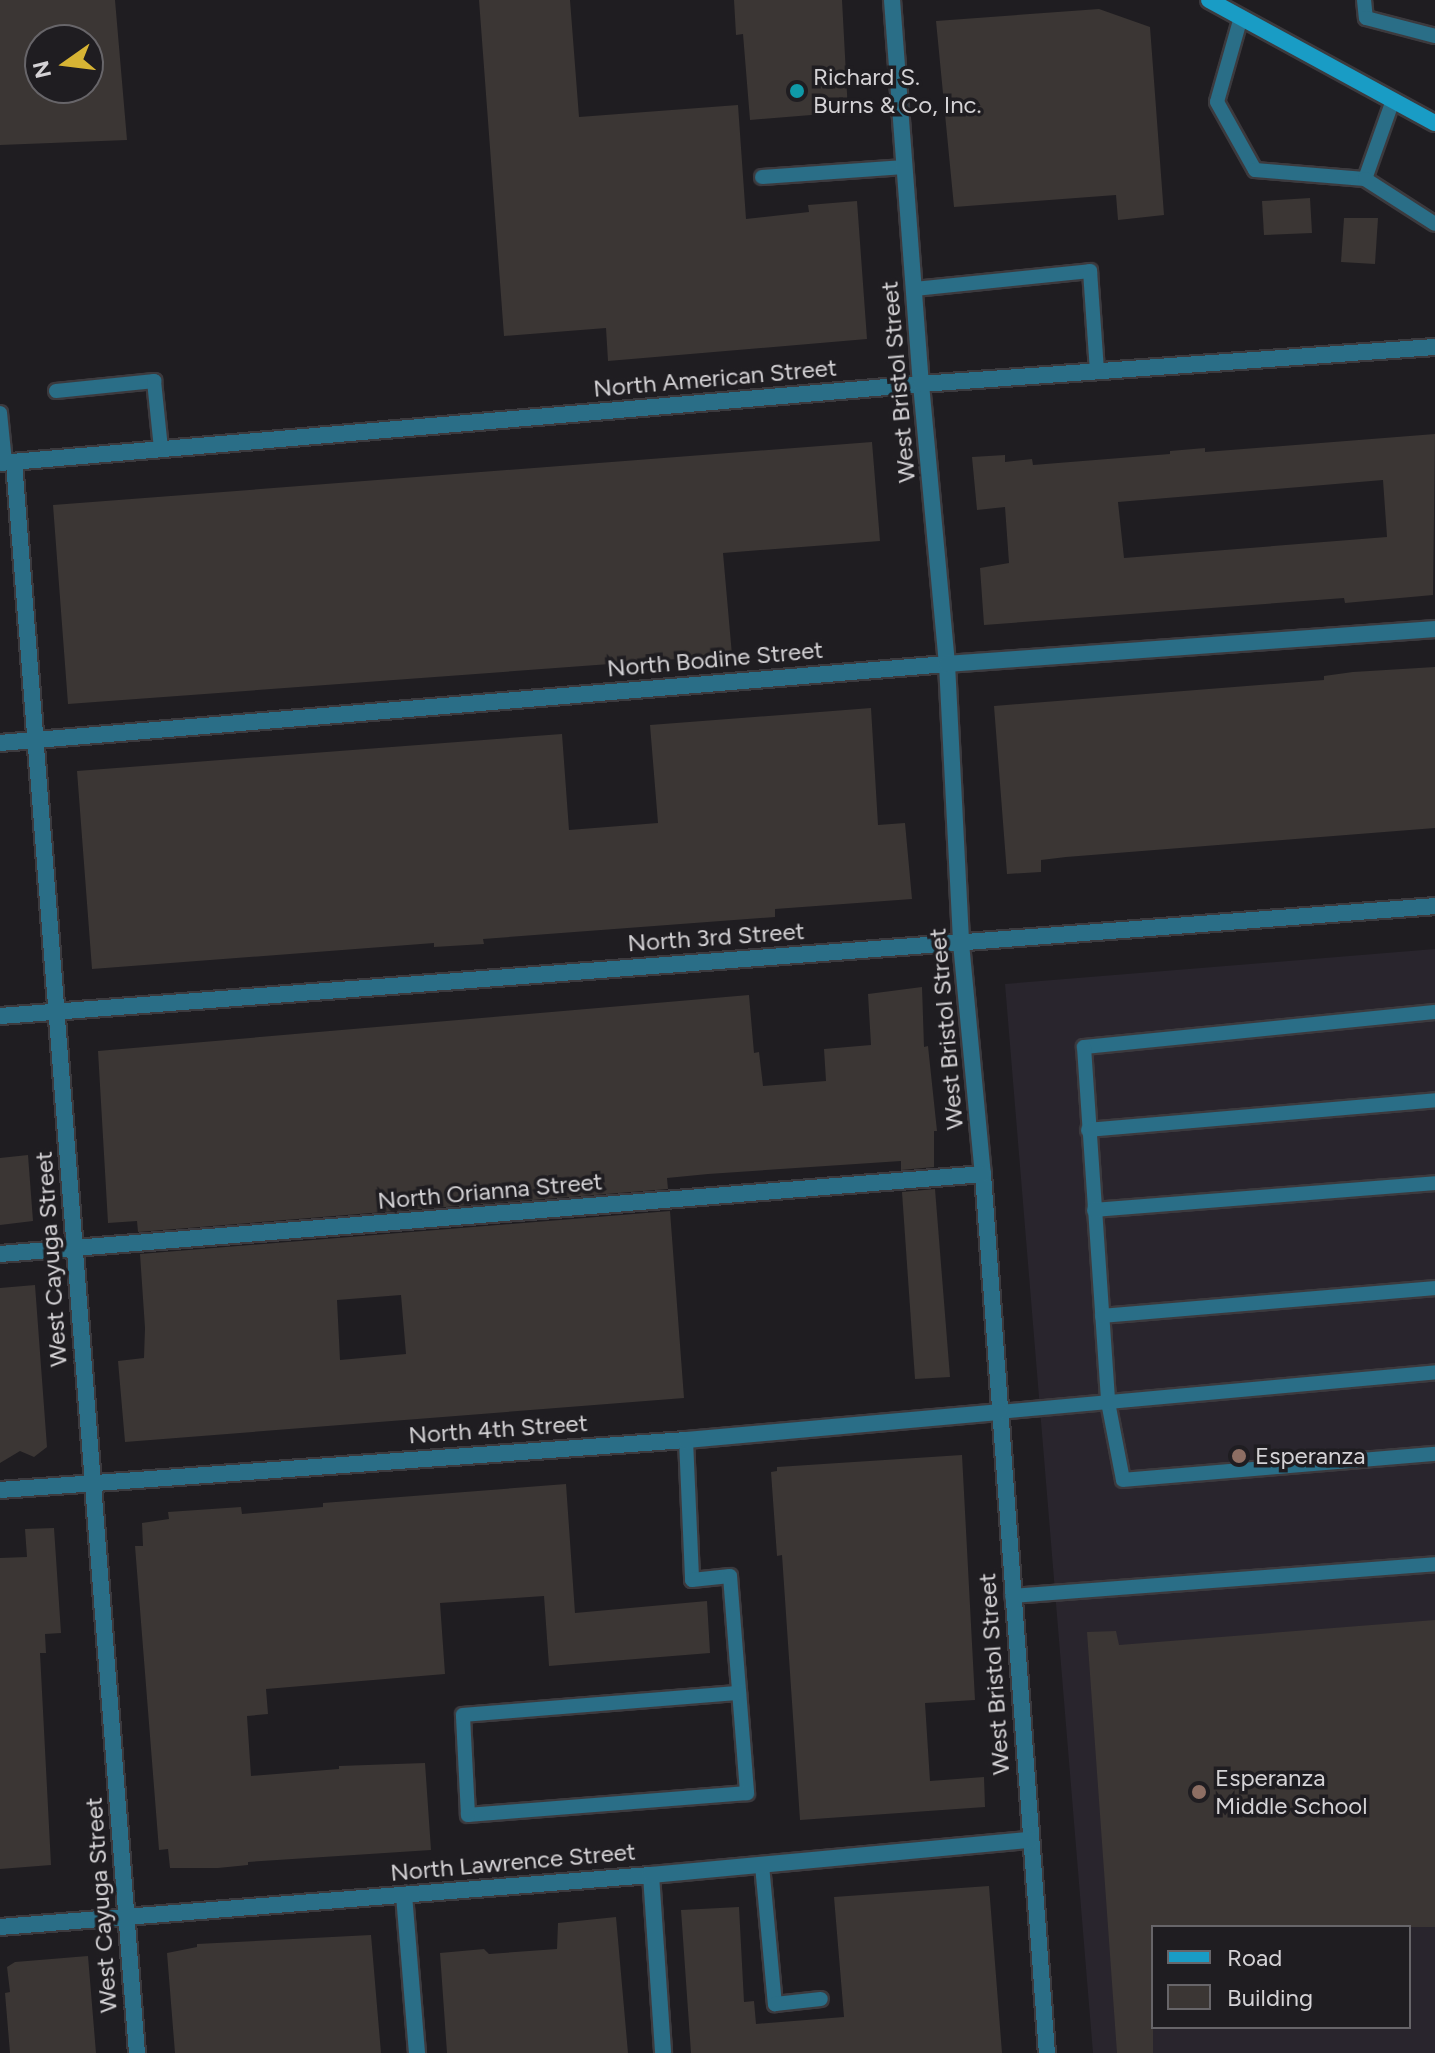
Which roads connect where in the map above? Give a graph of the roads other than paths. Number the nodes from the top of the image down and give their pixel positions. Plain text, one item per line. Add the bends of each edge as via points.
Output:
1 (892, 0) edge
2 (1209, 0) edge
3 (1364, 0) edge
4 (1241, 17) junction
5 (1435, 36) edge
6 (1393, 100) junction
7 (1435, 123) edge
8 (905, 167) junction
9 (762, 177) dead end
10 (1365, 179) junction
11 (1435, 224) edge
12 (914, 289) junction
13 (1435, 347) edge
14 (1097, 371) junction
15 (921, 384) junction
16 (56, 391) dead end
17 (0, 413) edge
18 (161, 449) junction
19 (6, 462) edge
20 (1435, 629) edge
21 (947, 664) junction
22 (36, 740) junction
23 (0, 743) edge
24 (1435, 906) edge
25 (961, 943) junction
26 (57, 1011) junction
27 (1435, 1012) edge
28 (0, 1016) edge
29 (1435, 1100) edge
30 (1088, 1130) junction
31 (983, 1174) junction
32 (1435, 1183) edge
33 (1094, 1210) junction
34 (75, 1248) junction
35 (0, 1254) edge
36 (1435, 1288) edge
37 (1102, 1316) junction
38 (1435, 1372) edge
39 (1108, 1402) junction
40 (999, 1412) junction
41 (686, 1440) junction
42 (1435, 1454) edge
43 (93, 1483) junction
44 (0, 1490) edge
45 (1435, 1564) edge
46 (1012, 1596) junction
47 (739, 1693) junction
48 (1030, 1840) junction
49 (762, 1865) junction
50 (651, 1875) junction
51 (404, 1895) junction
52 (127, 1918) junction
53 (0, 1927) edge
54 (821, 1999) dead end
55 (137, 2053) edge
56 (417, 2053) edge
57 (663, 2053) edge
58 (1047, 2053) edge

1 - 8 street, West Bristol Street
2 - 4 street
3 - 5 lane via 1366,18
4 - 6 street
4 - 10 lane via 1217,102 1255,170
6 - 7 street
6 - 10 lane
8 - 9 lane
8 - 12 street, West Bristol Street
10 - 11 lane
12 - 14 lane via 1090,271
12 - 15 street, West Bristol Street
13 - 14 street, North American Street
14 - 15 street, North American Street
15 - 18 street, North American Street
15 - 21 street, West Bristol Street
16 - 18 lane via 154,381
17 - 19 lane
18 - 19 street, North American Street
19 - 22 street, West Cayuga Street
20 - 21 street, North Bodine Street
21 - 22 street, North Bodine Street
21 - 25 street, West Bristol Street
22 - 23 street, North Bodine Street
22 - 26 street, West Cayuga Street
24 - 25 street, North 3rd Street
25 - 26 street, North 3rd Street
25 - 31 street, West Bristol Street
26 - 28 street, North 3rd Street
26 - 34 street, West Cayuga Street
27 - 30 lane via 1084,1047
29 - 30 lane
30 - 33 lane
31 - 34 street, North Orianna Street
31 - 40 street, West Bristol Street
32 - 33 lane
33 - 37 lane
34 - 35 street, North Orianna Street
34 - 43 street, West Cayuga Street
36 - 37 lane
37 - 39 lane
38 - 39 lane
39 - 40 lane
39 - 42 lane via 1123,1480
40 - 41 street, North 4th Street
40 - 46 street, West Bristol Street
41 - 43 street, North 4th Street
41 - 47 lane via 692,1580 730,1576
43 - 44 street, North 4th Street
43 - 52 street, West Cayuga Street
45 - 46 lane
46 - 48 street, West Bristol Street
47 - 47 lane via 747,1793 468,1815 463,1715
48 - 49 street, North Lawrence Street
48 - 58 street, West Bristol Street
49 - 50 street, North Lawrence Street
49 - 54 lane via 775,2004
50 - 51 street, North Lawrence Street
50 - 57 street
51 - 52 street, North Lawrence Street
51 - 56 street
52 - 53 street, North Lawrence Street
52 - 55 street, West Cayuga Street

